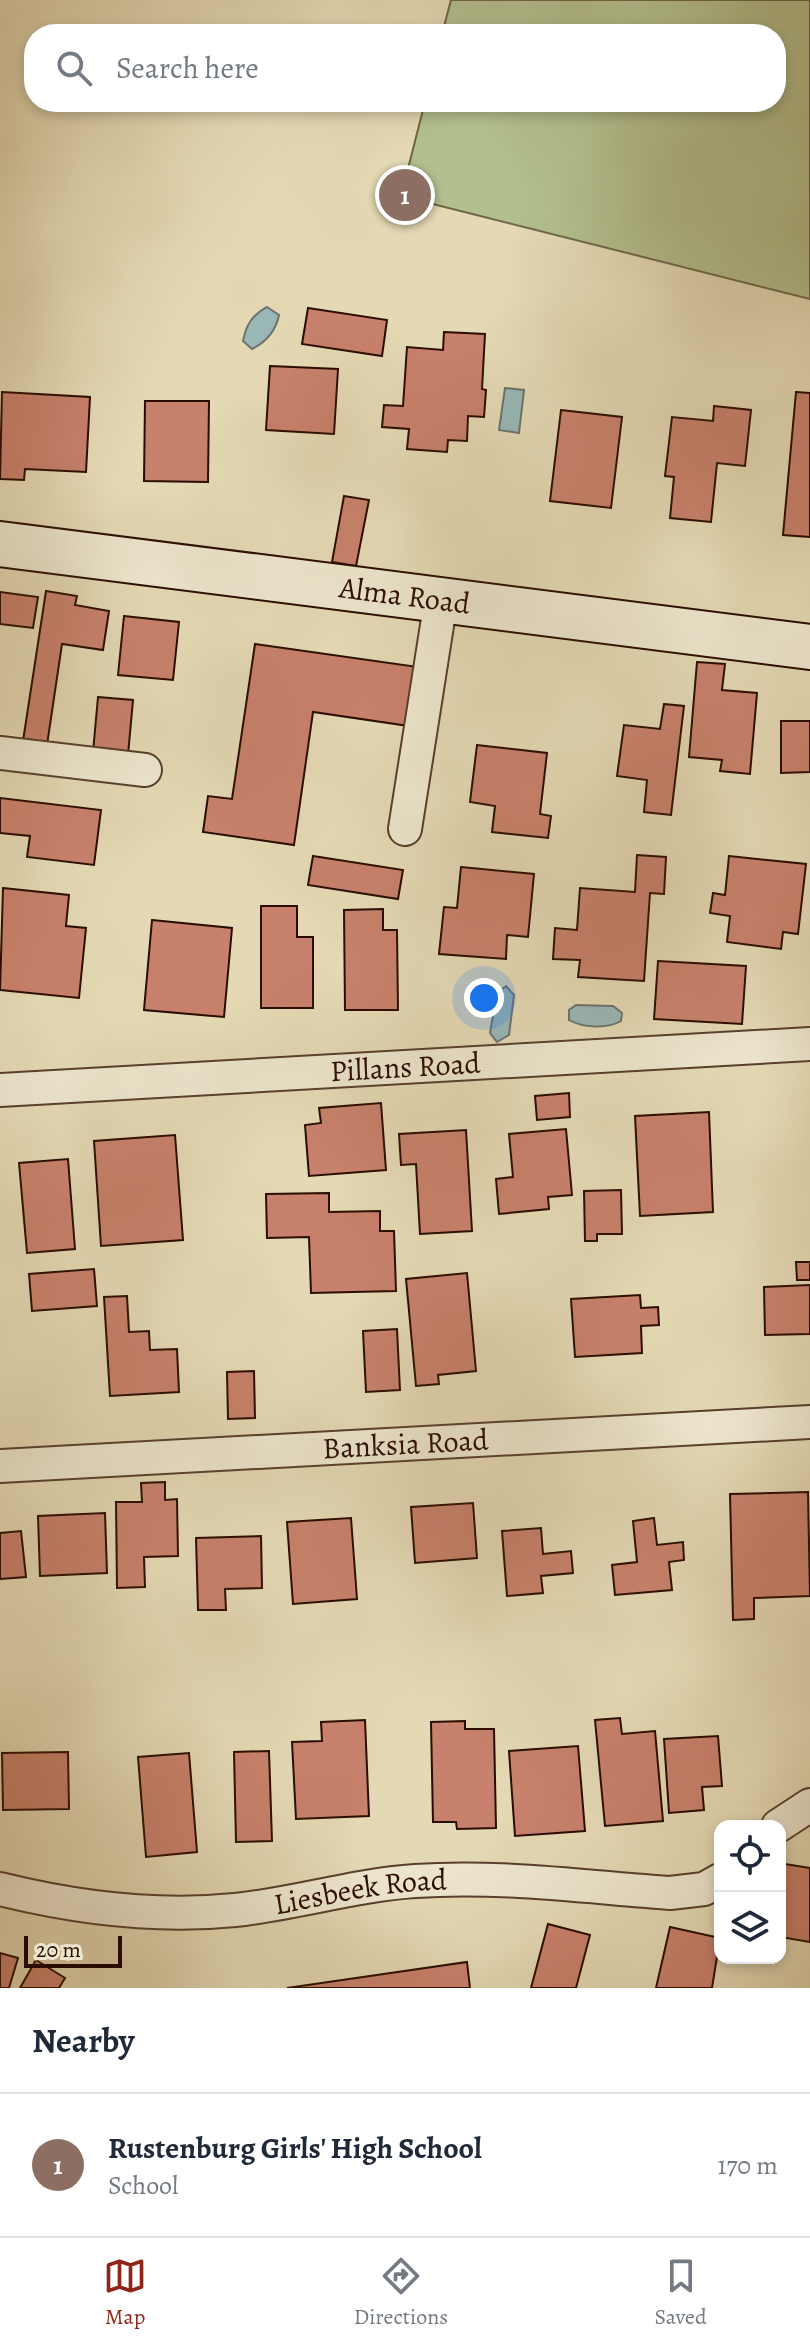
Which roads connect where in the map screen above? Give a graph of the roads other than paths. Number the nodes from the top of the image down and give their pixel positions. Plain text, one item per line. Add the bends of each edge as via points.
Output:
1 (0, 544) edge
2 (441, 600) junction
3 (810, 647) edge
4 (0, 753) edge
5 (145, 770) dead end
6 (405, 829) dead end
7 (810, 1044) edge
8 (0, 1090) edge
9 (810, 1422) edge
10 (0, 1466) edge
11 (810, 1805) edge
12 (786, 1821) edge
13 (714, 1883) edge
14 (0, 1889) edge

1 - 2 street, Alma Road
2 - 3 street, Alma Road
2 - 6 street
4 - 5 street
7 - 8 street, Pillans Road
9 - 10 street, Banksia Road
11 - 12 street
13 - 14 street, Liesbeek Road via 670,1893 466,1879 413,1881 238,1910 181,1914 54,1902

